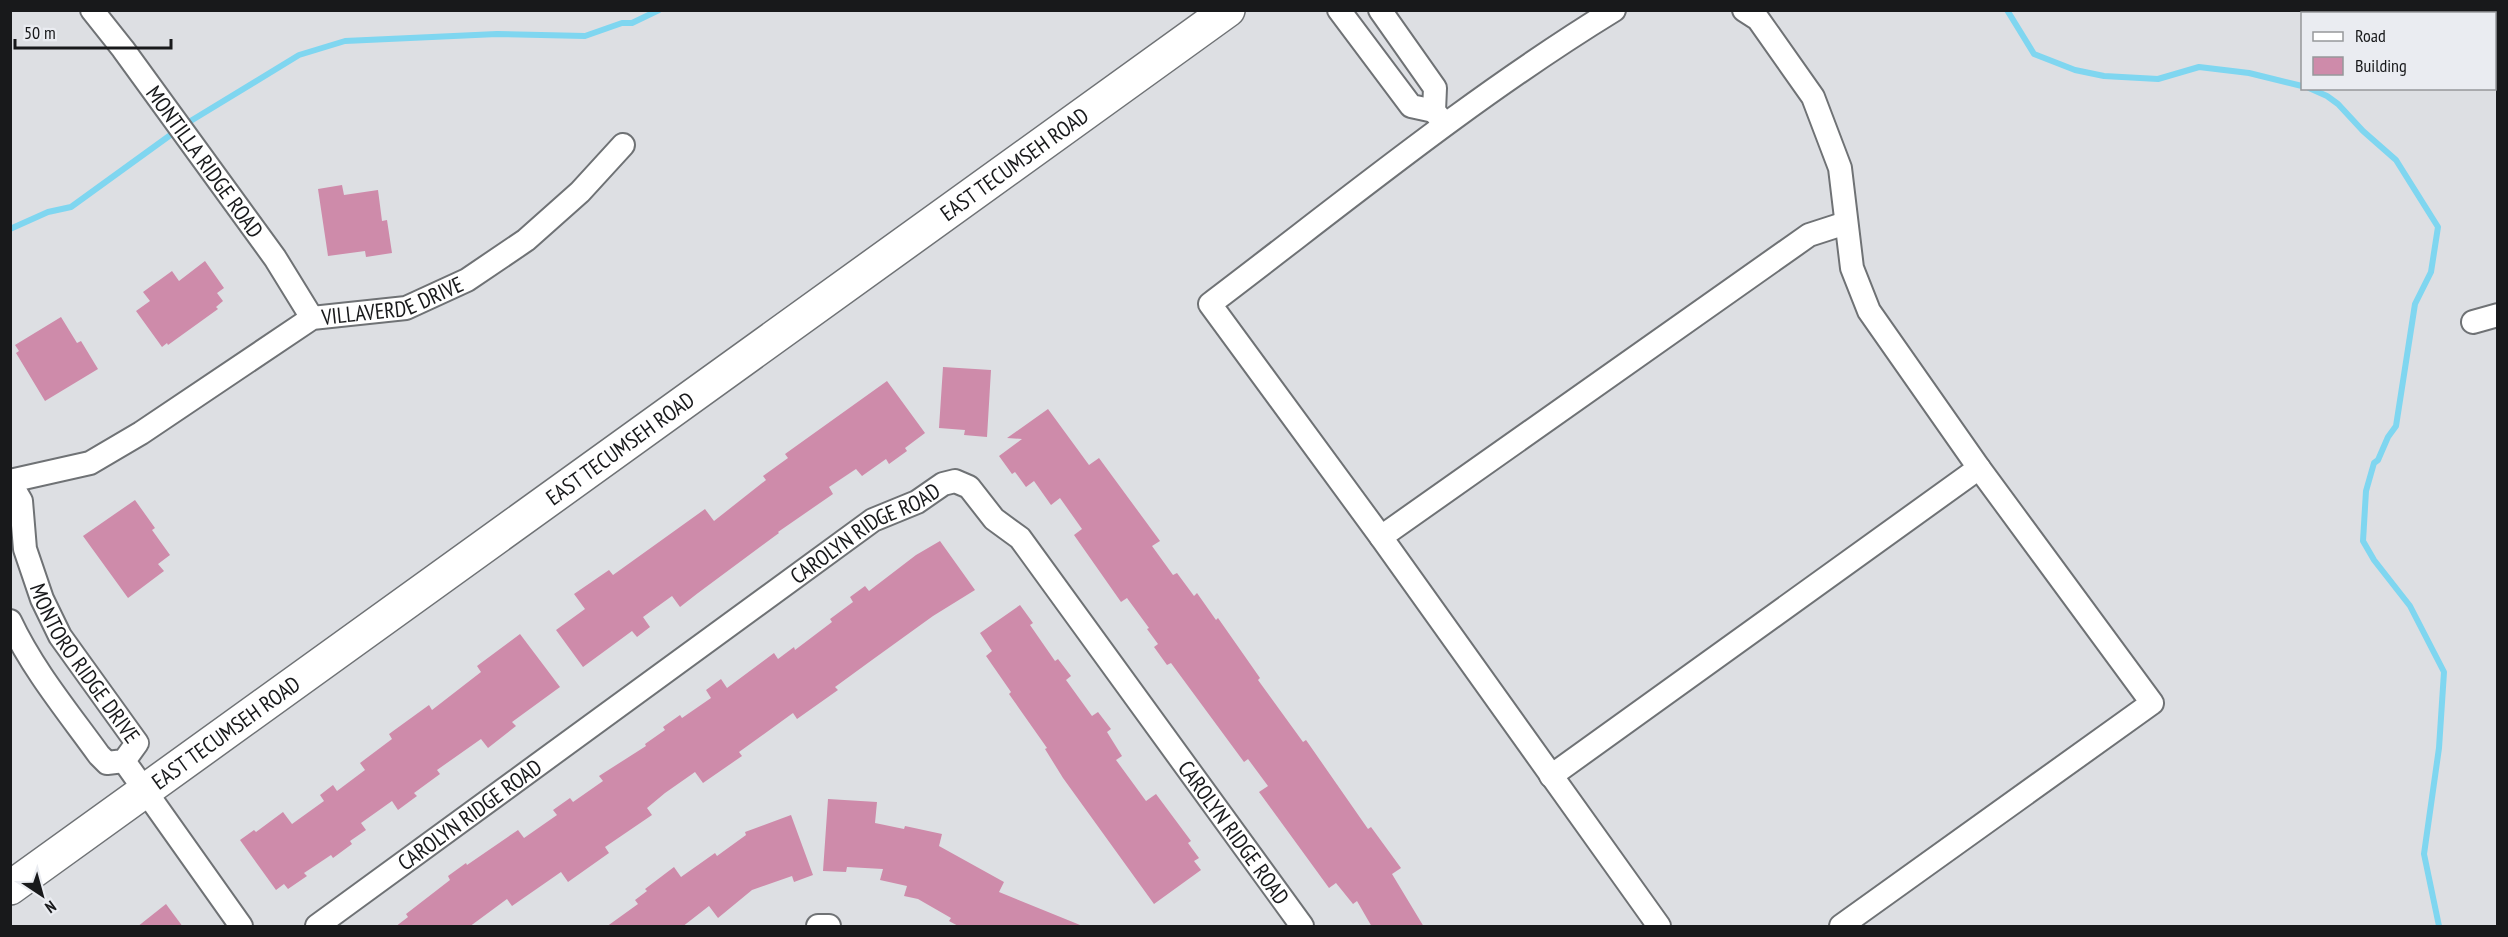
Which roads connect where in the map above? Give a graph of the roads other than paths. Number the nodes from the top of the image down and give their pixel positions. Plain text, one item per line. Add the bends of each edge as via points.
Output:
1 (92, 10) edge
2 (1228, 10) edge
3 (1339, 10) edge
4 (1380, 10) edge
5 (1614, 10) edge
6 (1744, 10) edge
7 (1440, 118) junction
8 (623, 145) dead end
9 (1846, 223) junction
10 (2498, 315) edge
11 (312, 318) junction
12 (2473, 322) dead end
13 (1979, 468) junction
14 (11, 481) edge
15 (1381, 537) junction
16 (10, 621) edge
17 (124, 761) junction
18 (1551, 776) junction
19 (146, 791) junction
20 (10, 888) edge
21 (241, 927) edge
22 (318, 927) edge
23 (818, 927) edge
24 (829, 927) edge
25 (1302, 927) edge
26 (1659, 927) edge
27 (1841, 927) edge

1 - 11 street, MONTILLA RIDGE ROAD via 268,249
2 - 19 main road, EAST TECUMSEH ROAD
3 - 7 street via 1411,106
4 - 7 street via 1435,88
5 - 7 street
6 - 9 street via 1758,19 1813,97 1840,168
7 - 15 street via 1210,304
8 - 11 street, VILLAVERDE DRIVE via 580,192 526,240 467,280 406,308
9 - 13 street via 1852,268 1869,311
9 - 15 street via 1809,235
10 - 12 street
11 - 14 street, VILLAVERDE DRIVE via 90,463
13 - 18 street
13 - 27 street via 2152,704
14 - 17 street, MONTORO RIDGE DRIVE via 21,501 25,549 42,599 60,636 137,742
15 - 18 street
16 - 17 street, MONTORO RIDGE DRIVE via 39,672 99,755 107,763
17 - 19 street
18 - 26 street
19 - 20 main road, EAST TECUMSEH ROAD
19 - 21 street
22 - 25 street, CAROLYN RIDGE ROAD via 873,520 955,481 969,487 994,519 1020,538
23 - 24 street

